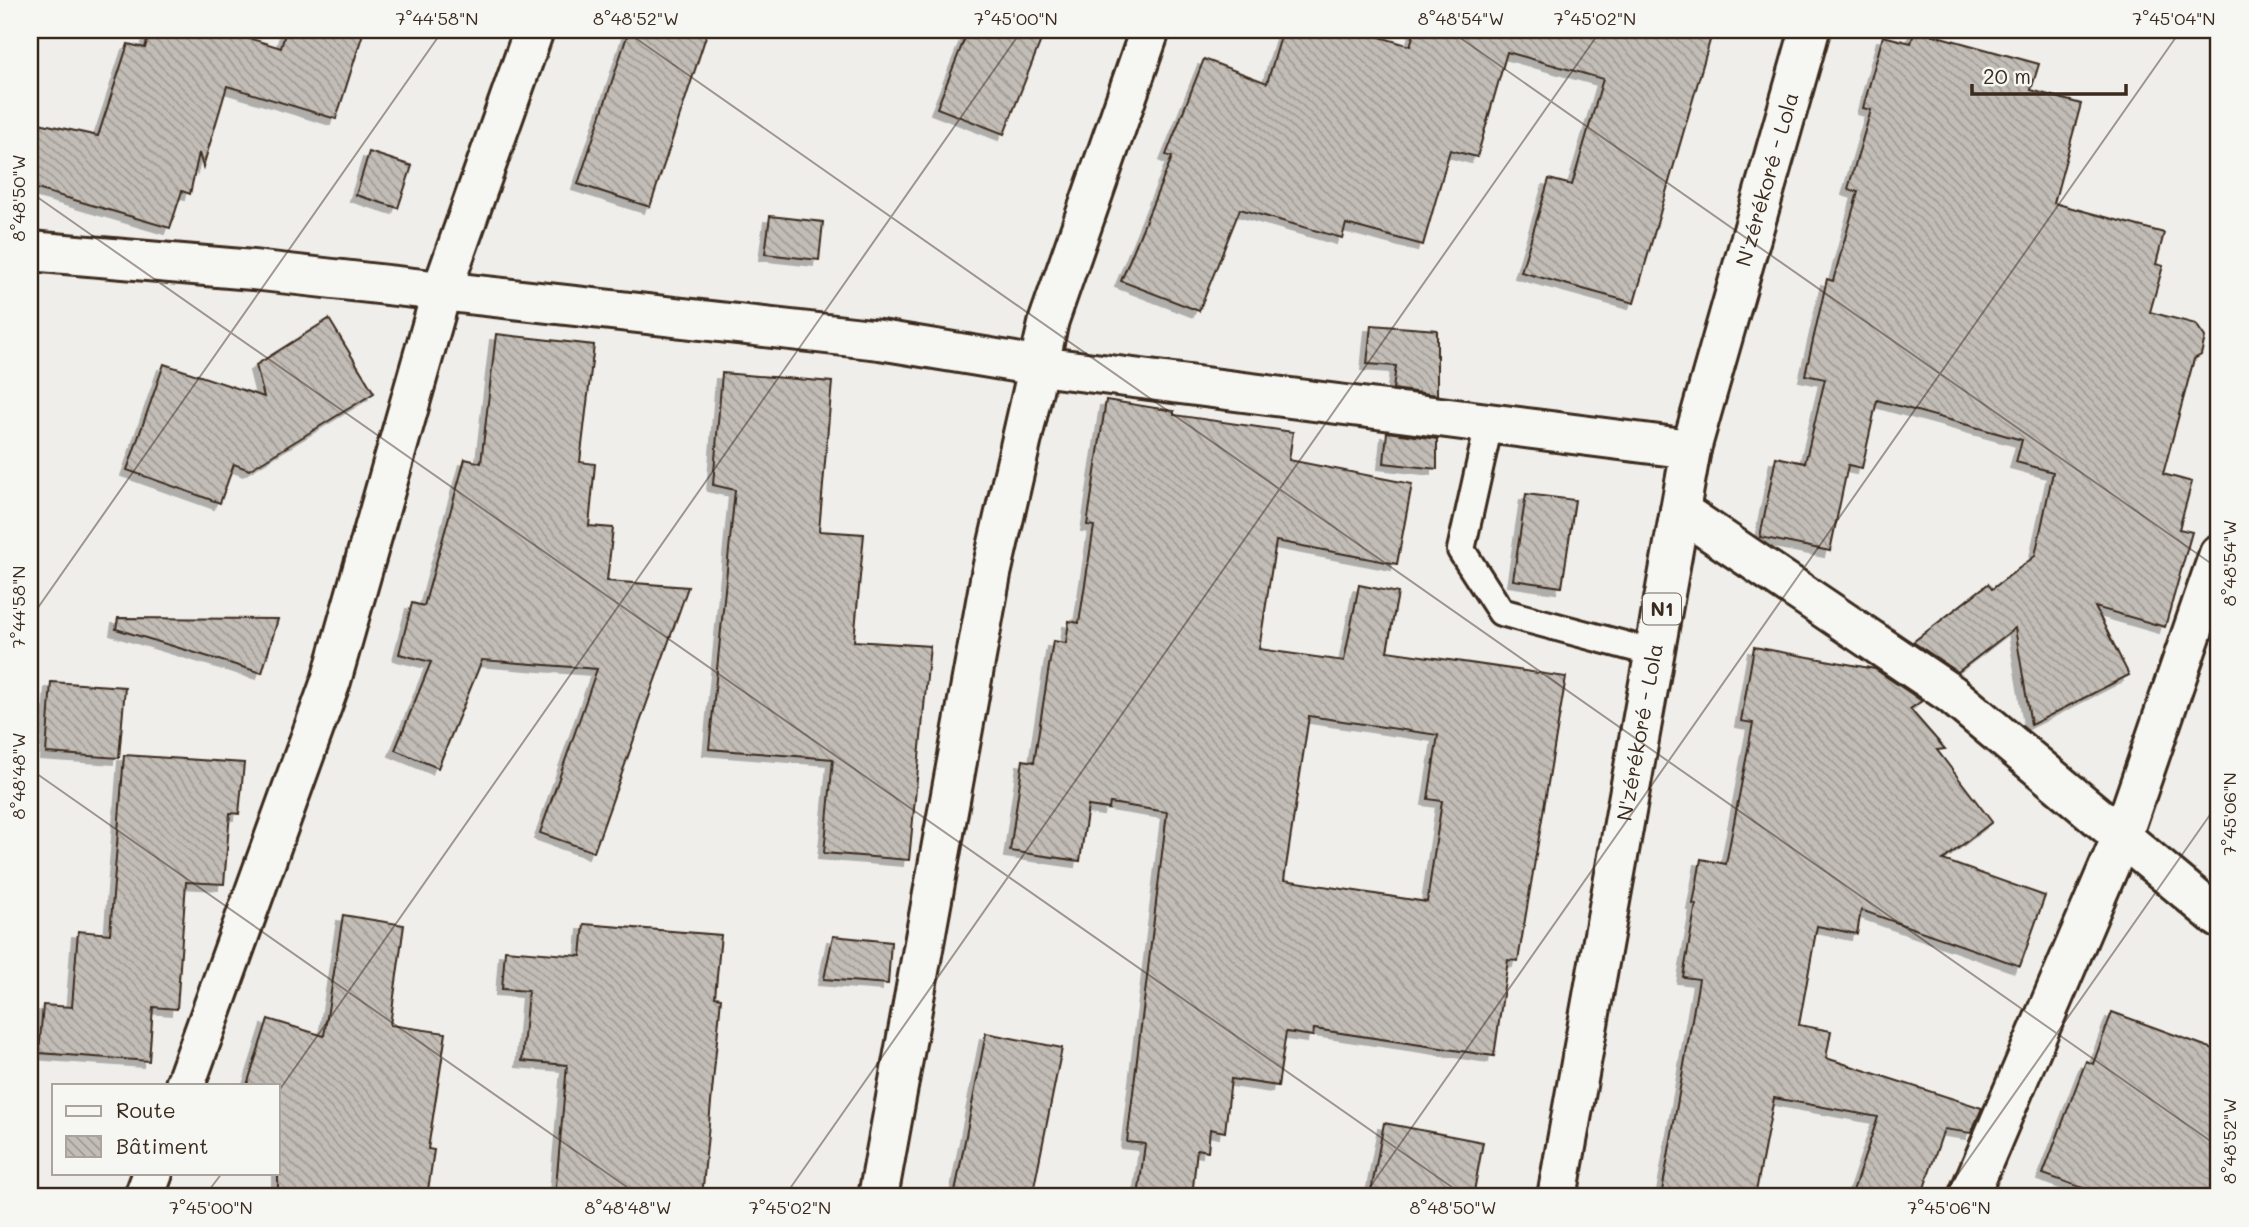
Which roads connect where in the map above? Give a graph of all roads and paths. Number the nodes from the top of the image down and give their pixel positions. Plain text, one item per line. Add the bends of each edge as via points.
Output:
1 (534, 30) edge
2 (1150, 30) edge
3 (1810, 30) edge
4 (30, 251) edge
5 (442, 290) junction
6 (1039, 366) junction
7 (1489, 424) junction
8 (1691, 449) junction
9 (1680, 511) junction
10 (2219, 554) edge
11 (1654, 653) junction
12 (2122, 836) junction
13 (2219, 918) edge
14 (185, 1084) edge
15 (153, 1174) edge
16 (144, 1197) edge
17 (878, 1197) edge
18 (1557, 1197) edge
19 (1968, 1197) edge

1 - 5 main road
2 - 6 main road via 1049,320
3 - 8 main road, N'zérékoré - Lola / N1
4 - 5 main road
5 - 6 main road via 880,340
5 - 14 main road via 331,681
6 - 7 main road
6 - 17 main road via 991,574
7 - 8 main road
7 - 11 lane via 1461,550 1501,612
8 - 9 main road, N'zérékoré - Lola / N1
9 - 11 main road, N'zérékoré - Lola / N1
9 - 12 main road via 1951,694
10 - 12 main road
11 - 18 main road, N'zérékoré - Lola / N1
12 - 13 main road
12 - 19 main road
15 - 16 main road

